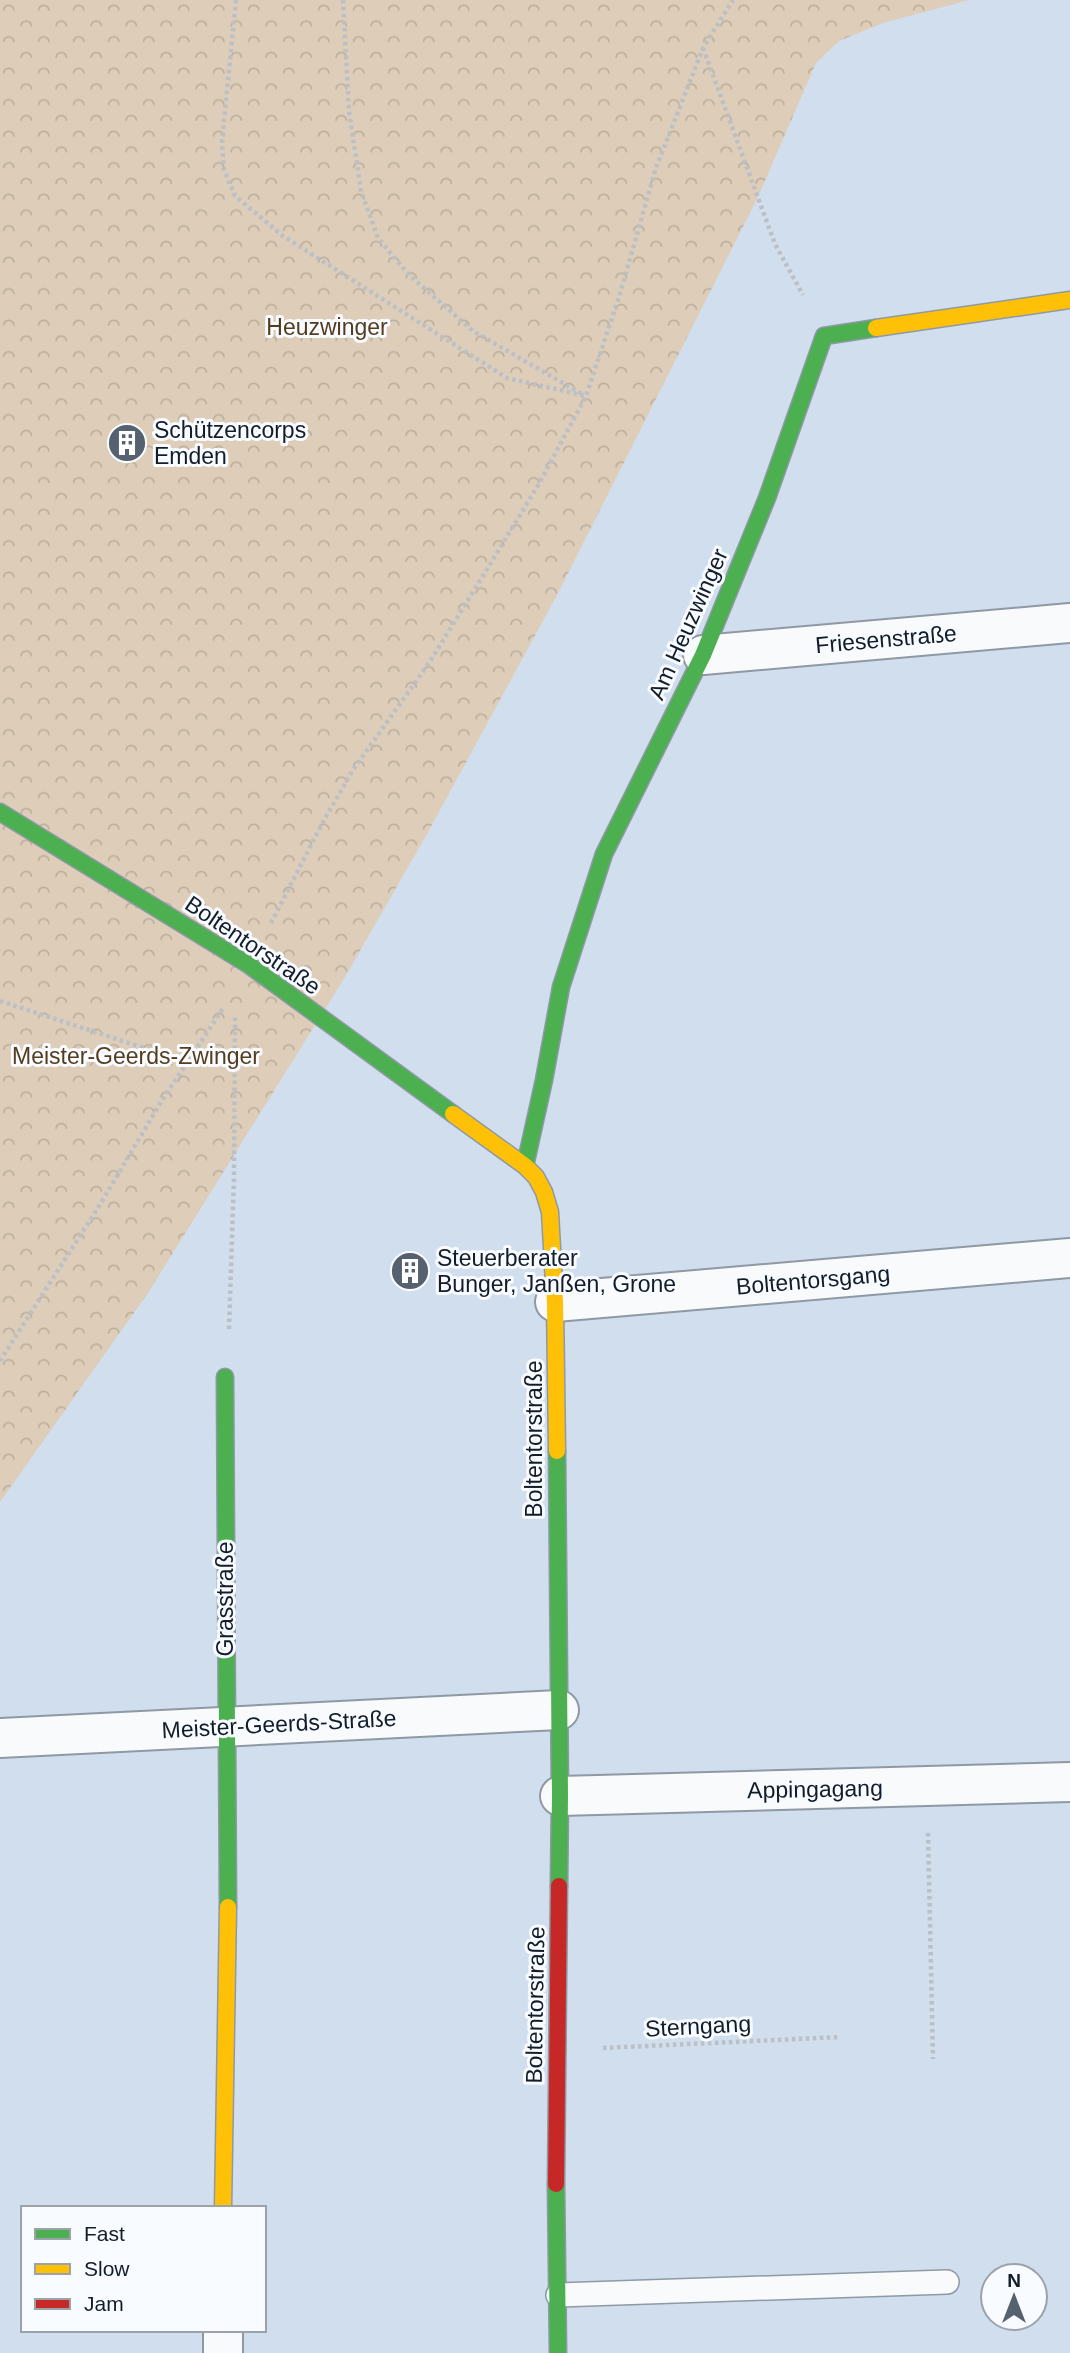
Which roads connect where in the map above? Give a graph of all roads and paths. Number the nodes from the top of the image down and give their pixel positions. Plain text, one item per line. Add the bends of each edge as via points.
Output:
1 (236, 0) edge
2 (344, 0) edge
3 (733, 0) edge
4 (703, 48) junction
5 (1070, 300) edge
6 (824, 336) junction
7 (586, 396) junction
8 (1070, 623) edge
9 (703, 655) junction
10 (0, 812) edge
11 (270, 924) dead end
12 (0, 1001) edge
13 (228, 1001) dead end
14 (235, 1004) dead end
15 (187, 1062) junction
16 (525, 1166) junction
17 (1070, 1258) edge
18 (555, 1302) junction
19 (0, 1361) edge
20 (225, 1377) joint
21 (559, 1710) junction
22 (226, 1727) junction
23 (0, 1738) edge
24 (1070, 1782) edge
25 (927, 1787) junction
26 (560, 1796) junction
27 (840, 2037) dead end
28 (557, 2050) junction
29 (933, 2059) dead end
30 (223, 2206) edge
31 (947, 2282) dead end
32 (558, 2295) junction
33 (223, 2332) edge
34 (223, 2353) edge
35 (558, 2353) edge

1 - 7 path via 222,141 224,170 235,196 283,236 507,379
2 - 7 path via 349,111 361,191 378,238 408,274 473,331
3 - 4 path
4 - 6 path via 775,244
4 - 7 path via 656,168
5 - 6 street
6 - 9 street, Am Heuzwinger via 767,498
7 - 11 path via 540,482 429,663 353,770
8 - 9 street, Friesenstraße
9 - 16 street, Am Heuzwinger via 604,854 561,987
10 - 16 street, Boltentorstraße via 249,965
12 - 15 path
13 - 15 path
14 - 20 path via 232,1281
15 - 19 path
16 - 18 street, Boltentorstraße via 536,1177 551,1212
17 - 18 street, Boltentorsgang
18 - 21 street, Boltentorstraße
20 - 22 street, Grasstraße
21 - 22 street, Meister-Geerds-Straße
21 - 26 street, Boltentorstraße
22 - 23 street, Meister-Geerds-Straße
22 - 30 street, Grasstraße
24 - 25 street, Appingagang
25 - 26 street, Appingagang
25 - 29 path
26 - 28 street, Boltentorstraße
27 - 28 path, Sterngang
28 - 32 street, Boltentorstraße
31 - 32 lane
32 - 35 street, Boltentorstraße
33 - 34 street

